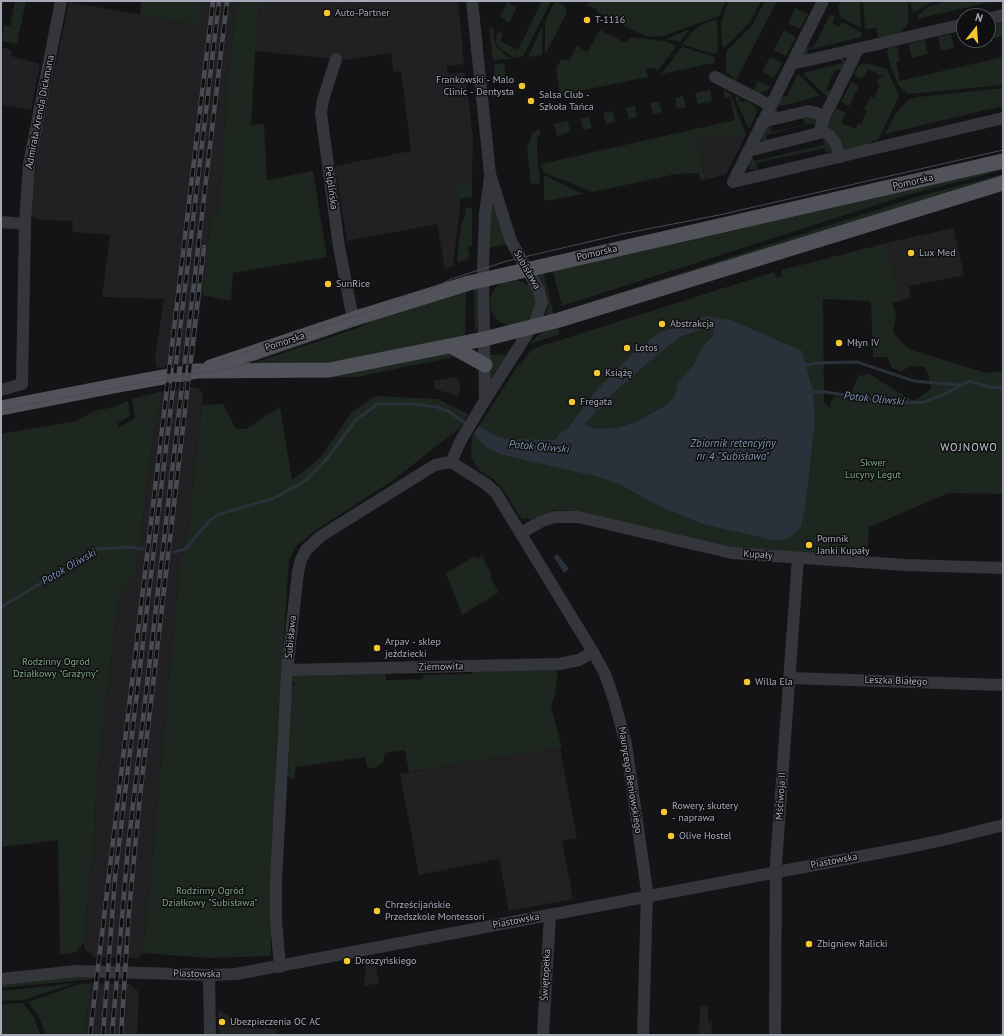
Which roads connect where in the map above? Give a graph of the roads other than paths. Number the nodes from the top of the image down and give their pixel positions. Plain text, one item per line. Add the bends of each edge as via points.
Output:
1 (62, 1) edge
2 (472, 1) edge
3 (823, 1) edge
4 (956, 26) edge
5 (858, 49) junction
6 (336, 59) dead end
7 (792, 64) junction
8 (715, 77) dead end
9 (770, 105) junction
10 (1003, 118) edge
11 (762, 122) junction
12 (823, 124) junction
13 (748, 152) junction
14 (840, 156) junction
15 (1003, 161) edge
16 (490, 174) junction
17 (1003, 183) edge
18 (1, 222) edge
19 (25, 224) junction
20 (526, 269) junction
21 (483, 280) junction
22 (353, 319) junction
23 (531, 328) junction
24 (484, 339) junction
25 (451, 346) junction
26 (485, 365) junction
27 (197, 371) junction
28 (1, 390) edge
29 (485, 400) junction
30 (1, 408) edge
31 (451, 462) junction
32 (522, 533) junction
33 (798, 558) junction
34 (1003, 568) edge
35 (593, 652) junction
36 (287, 670) junction
37 (789, 678) junction
38 (1003, 685) edge
39 (1003, 825) edge
40 (776, 873) junction
41 (647, 897) junction
42 (550, 915) junction
43 (280, 967) junction
44 (209, 975) junction
45 (1, 979) edge
46 (210, 1035) edge
47 (543, 1035) edge
48 (643, 1035) edge
49 (775, 1035) edge

1 - 19 street, Admirała Arenda Dickmana via 29,164
2 - 16 street, Subisława
3 - 7 street
4 - 5 street
5 - 7 street
5 - 12 street
6 - 22 street, Pelplińska via 321,113 339,247
7 - 9 street
8 - 9 street
9 - 11 street
10 - 14 street
11 - 12 street via 808,111 817,113
11 - 13 street
12 - 13 street via 819,133 809,137
12 - 14 street via 835,142
13 - 14 street via 732,182
15 - 20 main road, Pomorska
16 - 20 street, Subisława via 511,241
16 - 21 street, Subisława via 485,214
17 - 23 main road, Pomorska
18 - 19 street
19 - 28 street, Admirała Arenda Dickmana via 22,384
20 - 21 main road, Pomorska
20 - 23 street, Subisława via 540,291 542,302 541,310
21 - 22 main road, Pomorska
21 - 24 street, Subisława
22 - 27 main road, Pomorska
23 - 24 main road, Pomorska
23 - 29 street, Subisława
24 - 25 main road, Pomorska
24 - 26 street, Subisława
25 - 26 main road
25 - 27 main road, Pomorska via 329,370
26 - 29 street, Subisława
27 - 30 main road, Pomorska
29 - 31 street, Subisława
31 - 32 street, Maurycego Beniowskiego via 496,493
31 - 36 street, Subisława via 435,465 321,536 306,550 298,572
32 - 33 street, Kupały via 555,516 578,517 725,552
32 - 35 street, Maurycego Beniowskiego
33 - 34 street, Kupały
33 - 37 street, Mściwoja II
35 - 36 street, Ziemowita via 579,660 559,664
35 - 41 street, Maurycego Beniowskiego via 607,681 625,736
36 - 43 street, Subisława via 276,889
37 - 38 street, Leszka Białego
37 - 40 street, Mściwoja II
39 - 40 street, Piastowska via 947,839
40 - 41 street, Piastowska
40 - 49 street, Mściwoja II
41 - 42 street, Piastowska
41 - 48 street, Maurycego Beniowskiego
42 - 43 street, Piastowska
42 - 47 street, Świętopełka
43 - 44 street, Piastowska via 236,974
44 - 45 street, Piastowska via 85,971
44 - 46 street

